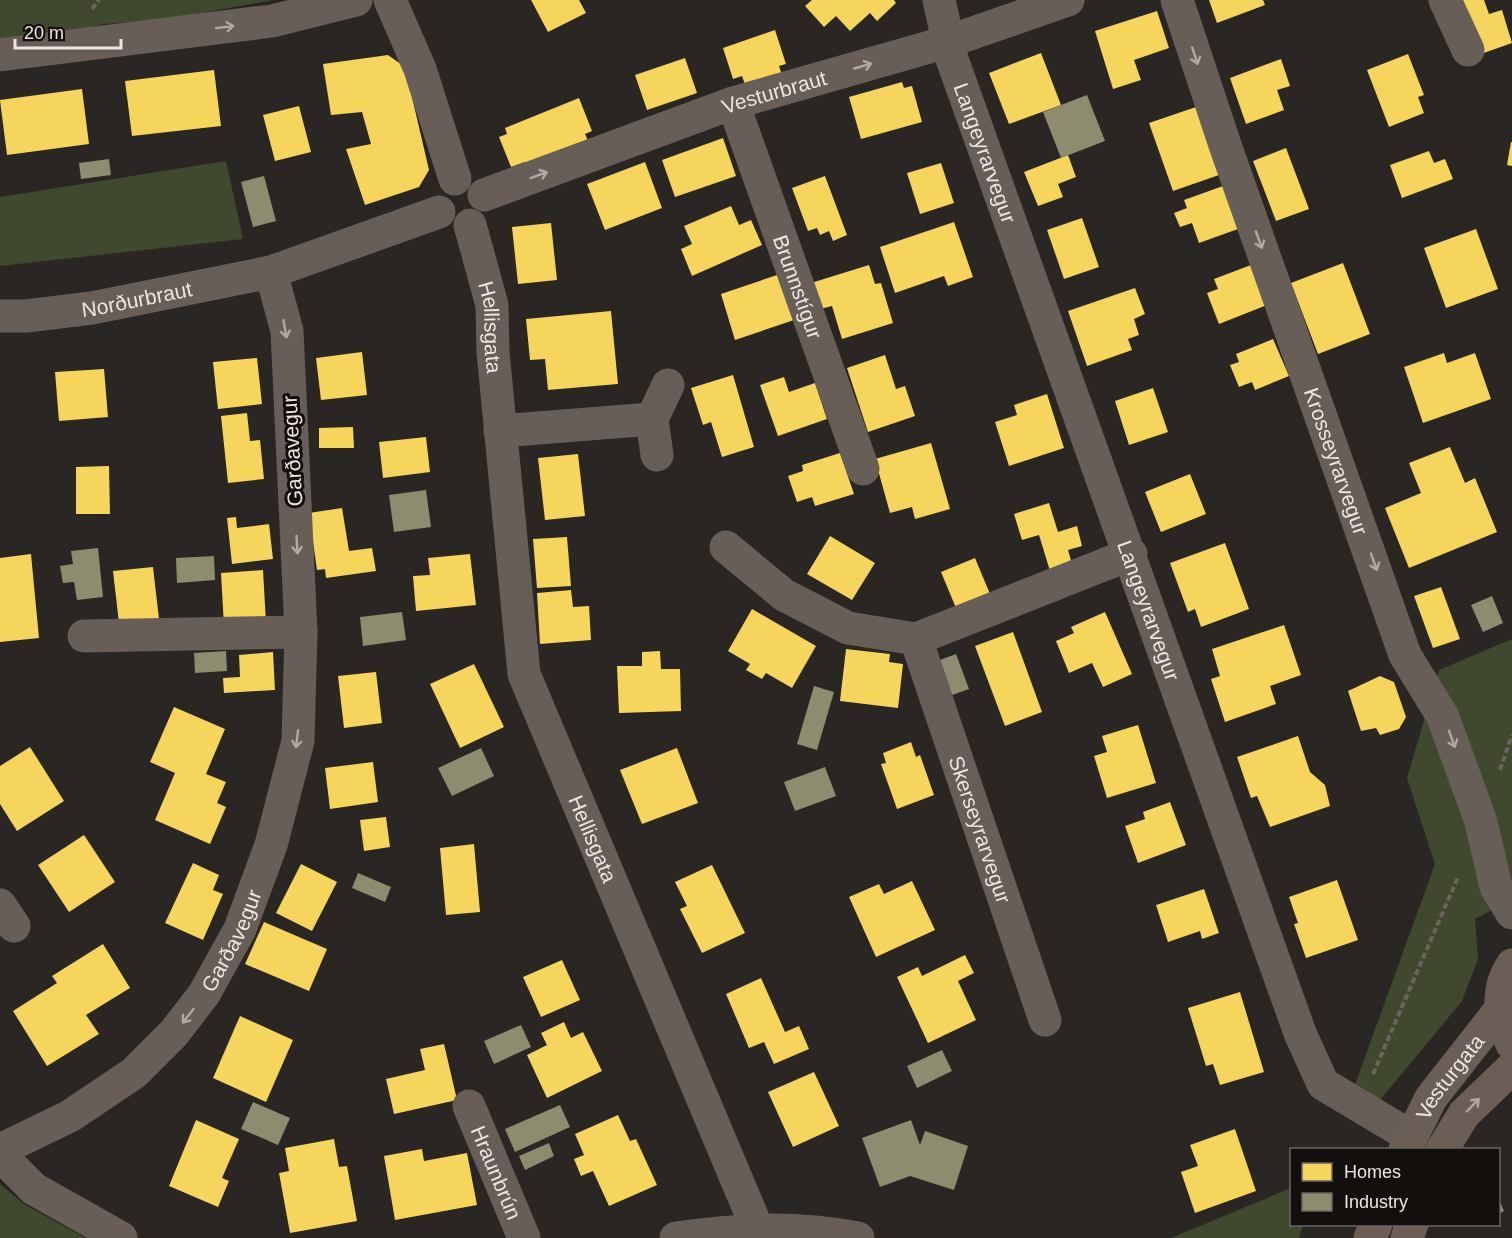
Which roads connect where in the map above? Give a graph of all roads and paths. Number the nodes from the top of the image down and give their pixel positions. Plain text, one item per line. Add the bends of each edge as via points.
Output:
1 (356, 0) edge
2 (390, 0) edge
3 (939, 0) edge
4 (1068, 0) edge
5 (1177, 0) edge
6 (1445, 0) edge
7 (947, 42) junction
8 (1468, 50) dead end
9 (0, 55) edge
10 (733, 103) junction
11 (455, 180) junction
12 (484, 195) junction
13 (439, 212) junction
14 (470, 225) junction
15 (271, 272) junction
16 (0, 316) edge
17 (669, 385) dead end
18 (652, 419) junction
19 (500, 431) junction
20 (657, 455) dead end
21 (863, 469) dead end
22 (726, 547) dead end
23 (1131, 554) junction
24 (301, 632) junction
25 (84, 636) dead end
26 (916, 639) junction
27 (1512, 735) edge
28 (1481, 822) junction
29 (1512, 913) edge
30 (1512, 965) edge
31 (1500, 1010) junction
32 (1045, 1020) dead end
33 (1512, 1044) edge
34 (1512, 1068) edge
35 (1360, 1105) junction
36 (469, 1106) dead end
37 (1408, 1142) edge
38 (1443, 1148) edge
39 (0, 1150) edge
40 (0, 1155) edge
41 (757, 1228) junction
42 (121, 1238) edge
43 (524, 1238) edge
44 (676, 1238) edge
45 (858, 1238) edge

9 -> 1 street via 272,21
2 - 11 street via 420,69
3 - 7 street, Langeyrarvegur
4 - 7 street, Vesturbraut
5 -> 28 street, Krosseyrarvegur via 1405,655 1443,717
6 - 8 street
10 -> 7 street, Vesturbraut
7 - 23 street, Langeyrarvegur
12 -> 10 street, Vesturbraut
10 - 21 street, Brunnstígur
11 - 12 street via 473,182
11 - 13 street via 440,191
12 - 14 street via 483,213
13 - 14 street via 451,225
13 - 15 street
14 - 19 street, Hellisgata via 492,305
15 - 16 street, Norðurbraut via 92,308
15 -> 24 street, Garðavegur via 286,331
17 - 18 street
18 - 19 street
18 - 20 street
19 - 41 street, Hellisgata via 524,674
22 - 26 street via 784,595 848,628
23 - 26 street
23 - 35 street, Langeyrarvegur via 1300,1033 1323,1084
24 - 25 street
24 -> 39 street, Garðavegur via 298,741 271,845 240,929 204,994 174,1033 134,1073 70,1116
26 - 32 street, Skerseyrarvegur
27 - 28 path
28 - 29 street, Krosseyrarvegur via 1496,887
28 - 35 path
30 - 31 main road via 1501,991
31 - 33 main road
31 - 37 main road, Vesturgata via 1431,1098
38 -> 34 main road, Vesturgata via 1464,1114
35 - 37 street, Langeyrarvegur
36 - 43 street, Hraunbrún
40 - 42 street via 34,1189
41 - 44 street
41 - 45 street

